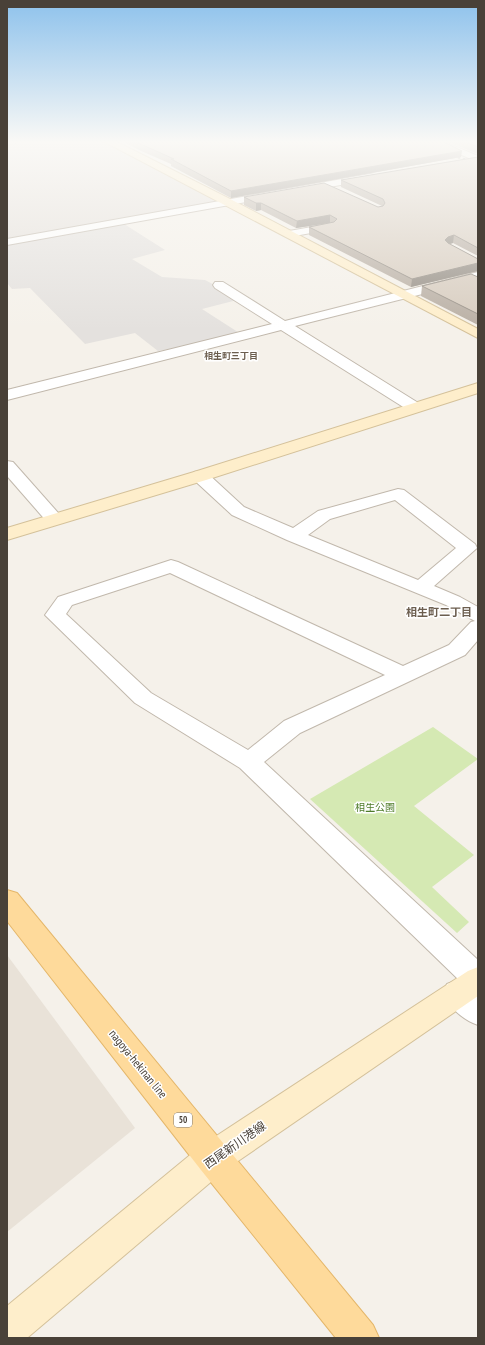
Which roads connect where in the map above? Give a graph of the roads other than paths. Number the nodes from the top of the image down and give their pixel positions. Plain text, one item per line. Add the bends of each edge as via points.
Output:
1 (218, 204) edge
2 (231, 204) edge
3 (328, 227) edge
4 (289, 234) junction
5 (7, 242) edge
6 (476, 279) edge
7 (219, 285) dead end
8 (404, 295) junction
9 (283, 326) junction
10 (478, 334) edge
11 (478, 388) edge
12 (7, 395) edge
13 (414, 407) junction
14 (7, 466) edge
15 (200, 476) junction
16 (54, 519) junction
17 (7, 534) edge
18 (294, 536) junction
19 (420, 588) junction
20 (478, 616) edge
21 (478, 627) edge
22 (403, 675) junction
23 (249, 762) junction
24 (7, 901) edge
25 (473, 991) edge
26 (213, 1158) junction
27 (7, 1330) edge
28 (360, 1338) edge

1 - 5 street
2 - 4 street
3 - 4 street
4 - 8 street
6 - 8 street
7 - 9 street
8 - 9 street
8 - 10 street
9 - 12 street
9 - 13 street
11 - 13 street
13 - 15 street
14 - 16 street
15 - 16 street
15 - 18 street via 238,511
16 - 17 street
18 - 19 street
18 - 19 street via 324,515 398,494 468,548
19 - 20 street via 453,601
21 - 22 street via 457,650
22 - 23 street via 292,727
22 - 23 street via 171,566 65,601 55,615 143,698
23 - 25 street
24 - 26 main road, nagoya-hekinan line / 50
25 - 26 street, 西尾新川港線
26 - 27 street, 西尾新川港線
26 - 28 main road, nagoya-hekinan line / 50

